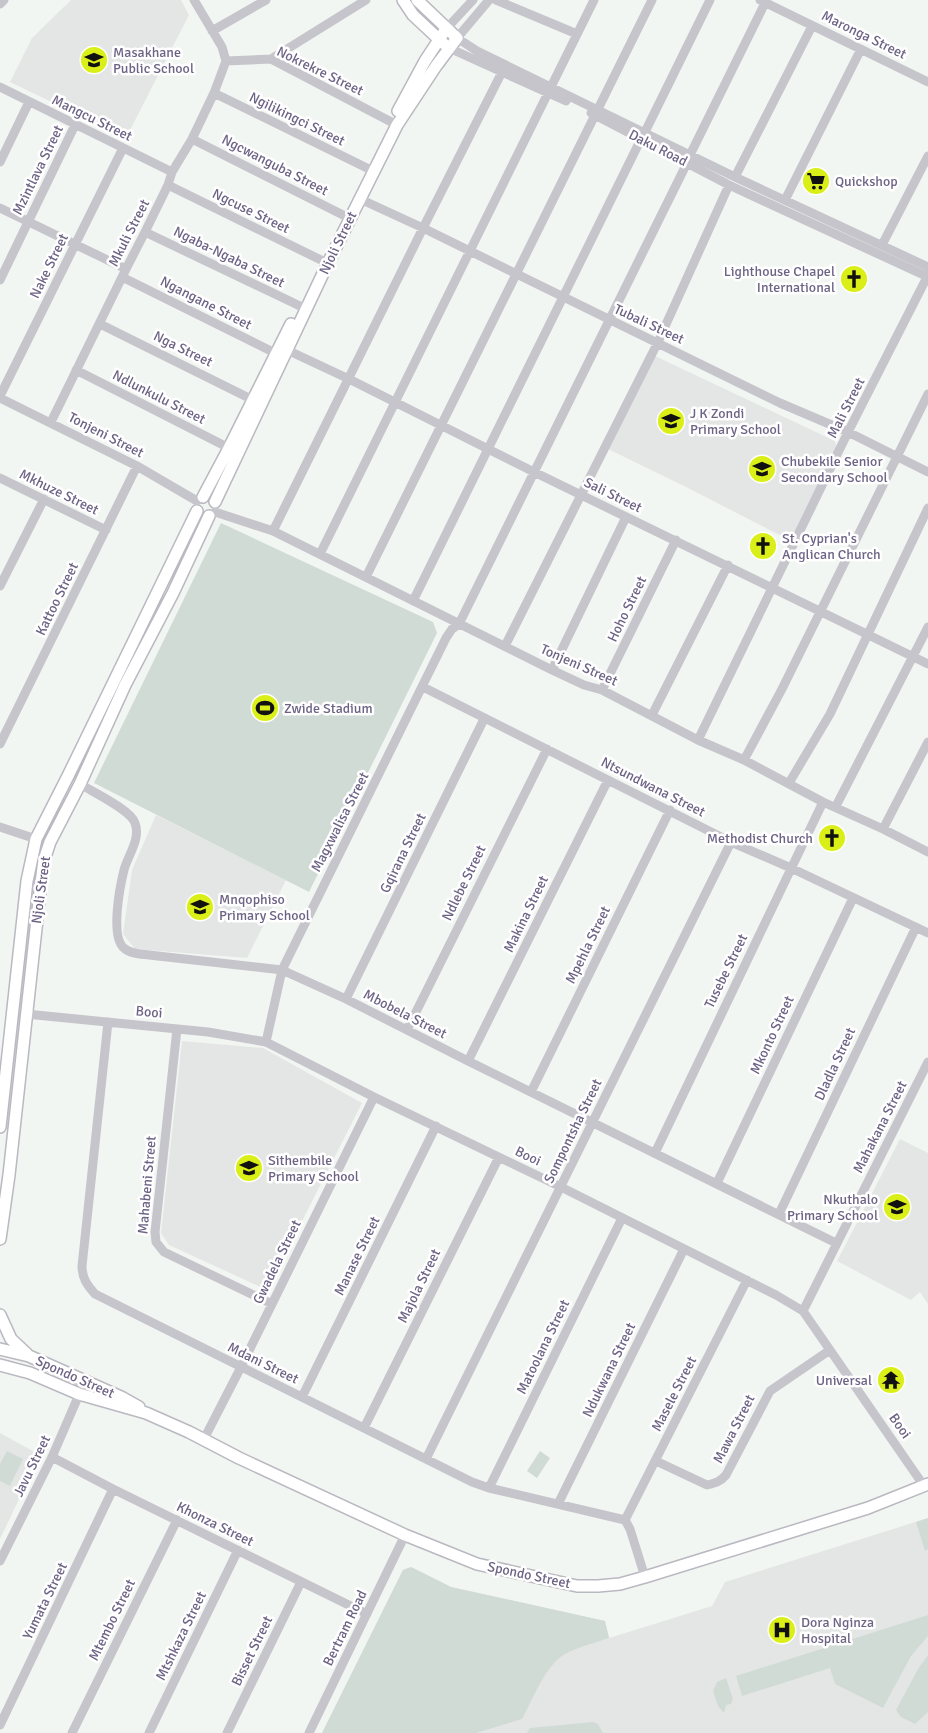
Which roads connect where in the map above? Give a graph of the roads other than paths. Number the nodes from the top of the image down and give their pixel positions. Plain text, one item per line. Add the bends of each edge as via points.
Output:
1 (4, 0) edge
2 (194, 0) edge
3 (266, 0) edge
4 (366, 0) edge
5 (403, 0) edge
6 (417, 0) edge
7 (473, 0) edge
8 (489, 0) edge
9 (496, 0) edge
10 (594, 0) edge
11 (652, 0) edge
12 (710, 0) edge
13 (763, 1) edge
14 (0, 4) edge
15 (812, 26) junction
16 (446, 29) junction
17 (212, 31) junction
18 (577, 34) junction
19 (457, 38) junction
20 (439, 40) junction
21 (449, 48) junction
22 (861, 49) junction
23 (225, 58) junction
24 (271, 59) junction
25 (502, 72) junction
26 (928, 82) edge
27 (0, 87) edge
28 (550, 90) junction
29 (214, 93) junction
30 (29, 102) junction
31 (596, 112) junction
32 (394, 124) junction
33 (75, 125) junction
34 (643, 136) junction
35 (192, 139) junction
36 (123, 148) junction
37 (928, 156) edge
38 (689, 159) junction
39 (0, 162) edge
40 (369, 170) junction
41 (172, 172) junction
42 (732, 181) junction
43 (168, 185) junction
44 (360, 199) junction
45 (785, 200) junction
46 (0, 208) edge
47 (346, 216) junction
48 (28, 222) junction
49 (423, 228) junction
50 (146, 232) junction
51 (75, 245) junction
52 (882, 245) junction
53 (470, 251) junction
54 (322, 261) junction
55 (928, 267) edge
56 (124, 273) junction
57 (518, 275) junction
58 (928, 277) edge
59 (0, 280) edge
60 (564, 297) junction
61 (300, 306) junction
62 (609, 320) junction
63 (100, 324) junction
64 (658, 342) junction
65 (282, 352) junction
66 (76, 370) junction
67 (349, 379) junction
68 (928, 394) edge
69 (0, 397) edge
70 (254, 400) junction
71 (395, 403) junction
72 (51, 422) junction
73 (441, 426) junction
74 (848, 432) junction
75 (230, 448) junction
76 (487, 449) junction
77 (897, 456) junction
78 (137, 466) junction
79 (534, 472) junction
80 (928, 472) edge
81 (0, 478) edge
82 (581, 495) junction
83 (44, 499) junction
84 (199, 503) junction
85 (928, 508) edge
86 (213, 510) junction
87 (626, 517) junction
88 (106, 530) junction
89 (273, 531) junction
90 (676, 540) junction
91 (320, 554) junction
92 (728, 565) junction
93 (366, 577) junction
94 (0, 586) edge
95 (773, 588) junction
96 (413, 601) junction
97 (820, 611) junction
98 (459, 624) junction
99 (928, 627) edge
100 (868, 636) junction
101 (506, 646) junction
102 (914, 657) junction
103 (928, 664) edge
104 (552, 670) junction
105 (423, 687) junction
106 (602, 690) junction
107 (652, 715) junction
108 (484, 719) junction
109 (698, 740) junction
110 (928, 742) edge
111 (0, 744) edge
112 (547, 749) junction
113 (744, 760) junction
114 (608, 780) junction
115 (789, 783) junction
116 (80, 784) junction
117 (823, 802) junction
118 (836, 806) junction
119 (670, 810) junction
120 (0, 827) edge
121 (883, 829) junction
122 (36, 839) junction
123 (731, 842) junction
124 (928, 852) edge
125 (791, 868) junction
126 (853, 898) junction
127 (916, 927) junction
128 (928, 933) edge
129 (282, 970) junction
130 (346, 999) junction
131 (26, 1014) junction
132 (108, 1022) junction
133 (177, 1029) junction
134 (407, 1030) junction
135 (266, 1042) junction
136 (468, 1061) junction
137 (928, 1062) edge
138 (531, 1092) junction
139 (374, 1097) junction
140 (592, 1122) junction
141 (436, 1126) junction
142 (0, 1127) edge
143 (654, 1153) junction
144 (499, 1157) junction
145 (717, 1183) junction
146 (561, 1187) junction
147 (779, 1214) junction
148 (622, 1218) junction
149 (0, 1239) edge
150 (836, 1243) junction
151 (684, 1249) junction
152 (747, 1280) junction
153 (272, 1304) junction
154 (803, 1311) junction
155 (0, 1315) edge
156 (0, 1349) edge
157 (830, 1350) junction
158 (29, 1356) junction
159 (0, 1365) edge
160 (241, 1367) junction
161 (85, 1381) junction
162 (79, 1394) junction
163 (302, 1397) junction
164 (146, 1413) junction
165 (364, 1428) junction
166 (204, 1439) junction
167 (52, 1457) junction
168 (426, 1458) junction
169 (656, 1462) junction
170 (926, 1485) edge
171 (489, 1488) junction
172 (113, 1490) junction
173 (558, 1504) junction
174 (177, 1520) junction
175 (625, 1520) junction
176 (405, 1535) junction
177 (238, 1550) junction
178 (0, 1561) edge
179 (645, 1578) junction
180 (301, 1582) junction
181 (367, 1614) junction
182 (0, 1725) edge
183 (72, 1733) edge
184 (149, 1733) edge
185 (227, 1733) edge
186 (309, 1733) edge

1 - 14 street
2 - 17 street
3 - 17 street
4 - 24 street
5 - 20 main road, Daku Road via 413,15
6 - 16 main road, Daku Road
7 - 16 street, Njoli Street
8 - 19 street, Njoli Street
9 - 18 street
10 - 18 street
11 - 31 street
12 - 34 street
13 - 15 street, Maronga Street
13 - 38 street, Magxwalisa Street
15 - 22 street, Maronga Street
15 - 42 street
16 - 19 main road, Daku Road
16 - 20 main road, Njoli Street
17 - 23 street
18 - 28 street
19 - 21 main road, Njoli Street
19 - 28 street, Daku Road
20 - 21 main road, Daku Road
20 - 32 main road, Njoli Street
21 - 25 street, Daku Road
21 - 32 main road, Njoli Street
22 - 26 street, Maronga Street
22 - 45 street
23 - 24 street, Nokrekre Street
23 - 29 street, Mkuli Street
24 - 32 street, Nokrekre Street
25 - 28 street, Daku Road
25 - 49 street
27 - 30 street, Mangcu Street
28 - 31 street, Daku Road
28 - 53 street
29 - 35 street, Mkuli Street
29 - 40 street, Ngilikingci Street
30 - 33 street, Mangcu Street
30 - 39 street
31 - 34 street, Daku Road
31 - 57 street
32 - 40 main road, Njoli Street
32 - 44 main road, Njoli Street
33 - 36 street, Mangcu Street
33 - 48 street, Mzintlava Street
34 - 38 street, Daku Road
34 - 60 street
35 - 41 street, Mkuli Street
35 - 47 street, Ngcwanguba Street
36 - 41 street, Mangcu Street
36 - 51 street, Nake Street
37 - 52 street
38 - 42 street, Daku Road
38 - 62 street, Magxwalisa Street
40 - 47 main road, Njoli Street
41 - 43 street, Mkuli Street
42 - 45 street, Daku Road
42 - 58 street, Daku Road
42 - 64 street
43 - 50 street, Mkuli Street
43 - 54 street, Ngcuse Street
44 - 49 street, Tubali Street
44 - 65 main road, Njoli Street
45 - 52 street, Daku Road
46 - 48 street, Ngangane Street
47 - 54 main road, Njoli Street
48 - 51 street, Ngangane Street
48 - 59 street, Mzintlava Street
49 - 53 street, Tubali Street
49 - 67 street
50 - 56 street, Mkuli Street
50 - 61 street, Ngaba-Ngaba Street
51 - 56 street, Ngangane Street
51 - 69 street, Nake Street
52 - 55 street, Daku Road
53 - 57 street, Tubali Street
53 - 71 street
54 - 61 main road, Njoli Street
56 - 63 street, Mkuli Street
56 - 65 street, Ngangane Street
57 - 60 street, Tubali Street
57 - 73 street
58 - 74 street, Mali Street
60 - 62 street, Tubali Street
60 - 76 street
61 - 65 main road, Njoli Street
62 - 64 street, Tubali Street
62 - 79 street, Magxwalisa Street
63 - 66 street, Mkuli Street
63 - 70 street, Nga Street
64 - 74 street, Tubali Street via 780,403
64 - 82 street
65 - 67 street, Sali Street
65 - 70 main road, Njoli Street
65 - 86 main road, Njoli Street
66 - 72 street, Mkuli Street
66 - 75 street, Ndlunkulu Street
67 - 71 street, Sali Street
67 - 89 street
68 - 77 street
69 - 72 street, Tonjeni Street
70 - 75 main road, Njoli Street
71 - 73 street, Sali Street
71 - 91 street
72 - 78 street, Tonjeni Street
73 - 76 street, Sali Street
73 - 93 street
74 - 77 street, Tubali Street
74 - 95 street, Mali Street
75 - 84 main road, Njoli Street
76 - 79 street, Sali Street
76 - 96 street
77 - 80 street, Tubali Street
77 - 97 street
78 - 84 street, Tonjeni Street
78 - 88 street, Kattoo Street
79 - 82 street, Sali Street
79 - 98 street, Magxwalisa Street
81 - 83 street, Mkhuze Street
82 - 87 street, Sali Street
82 - 101 street
83 - 88 street, Mkhuze Street
83 - 94 street
84 - 86 main road via 202,516
84 - 86 main road via 210,497
84 - 122 main road, Njoli Street
85 - 100 street
86 - 89 street, Tonjeni Street
86 - 116 main road, Njoli Street via 125,685
87 - 90 street, Sali Street
87 - 104 street
88 - 111 street, Kattoo Street
89 - 91 street, Tonjeni Street
90 - 92 street, Sali Street
90 - 106 street, Hoho Street
91 - 93 street, Tonjeni Street
92 - 95 street, Sali Street
92 - 107 street
93 - 96 street, Tonjeni Street
95 - 97 street, Sali Street
95 - 109 street, Mali Street
96 - 98 street, Tonjeni Street
97 - 100 street, Sali Street
97 - 113 street
98 - 101 street, Tonjeni Street
98 - 105 street, Magxwalisa Street via 446,638
99 - 102 street
100 - 102 street, Sali Street
100 - 115 street via 830,714
101 - 104 street, Tonjeni Street
102 - 103 street, Sali Street
102 - 118 street
104 - 106 street, Tonjeni Street
105 - 108 street, Ntsundwana Street
105 - 129 street, Magxwalisa Street
106 - 107 street, Tonjeni Street
107 - 109 street, Tonjeni Street
108 - 112 street, Ntsundwana Street
108 - 130 street, Gqirana Street
109 - 113 street, Tonjeni Street
110 - 121 street
112 - 114 street, Ntsundwana Street
112 - 134 street, Ndlebe Street
113 - 115 street, Tonjeni Street
114 - 119 street, Ntsundwana Street
114 - 136 street, Makina Street
115 - 117 street, Tonjeni Street
116 - 129 street, Mbobela Street via 126,812 135,823 136,840 124,870 117,924 118,938 124,948 129,952 149,955
116 - 131 main road, Njoli Street via 44,860
117 - 118 street, Tonjeni Street
117 - 125 street, Tusebe Street
118 - 121 street, Tonjeni Street
119 - 123 street, Ntsundwana Street
119 - 138 street, Mpehla Street
120 - 122 street
121 - 124 street, Tonjeni Street
122 - 142 main road, Njoli Street via 27,882
123 - 125 street, Ntsundwana Street
123 - 140 street, Sompontsha Street
125 - 126 street, Ntsundwana Street
125 - 143 street, Tusebe Street
126 - 127 street, Ntsundwana Street
126 - 145 street, Mkonto Street
127 - 128 street, Ntsundwana Street
127 - 147 street, Dladla Street
129 - 130 street, Mbobela Street
129 - 135 street, Magxwalisa Street
130 - 134 street, Mbobela Street
131 - 132 street, Booi
131 - 149 main road, Njoli Street
132 - 133 street, Booi
132 - 160 street, Mdani Street via 82,1274 95,1294
133 - 135 street, Booi via 231,1034
133 - 153 street, Mahabeni Street via 154,1232 156,1242 164,1252
134 - 136 street, Mbobela Street
135 - 139 street, Booi
136 - 138 street, Mbobela Street
137 - 150 street, Mahakana Street
138 - 140 street, Mbobela Street
139 - 141 street, Booi
139 - 153 street, Gwadela Street
140 - 143 street, Mbobela Street
140 - 146 street, Sompontsha Street
141 - 144 street, Booi
141 - 163 street, Manase Street
143 - 145 street, Mbobela Street
144 - 146 street, Booi
144 - 165 street, Majola Street
145 - 147 street, Mbobela Street
146 - 148 street, Booi
146 - 168 street, Sompontsha Street
147 - 150 street, Mbobela Street
148 - 151 street, Booi
148 - 171 street, Matoolana Street
150 - 154 street, Mahakana Street
151 - 152 street, Booi
151 - 173 street, Ndukwana Street
152 - 154 street, Booi
152 - 169 street, Masele Street
153 - 160 street, Gwadela Street
154 - 157 street, Booi
155 - 158 main road via 11,1338
156 - 158 main road, Spondo Street
157 - 169 street, Mawa Street via 770,1391 721,1480 707,1485
157 - 170 street, Booi
158 - 161 main road, Spondo Street
159 - 162 main road, Spondo Street via 30,1373
160 - 163 street, Mdani Street
160 - 166 street, Gwadela Street
161 - 162 street, Javu Street
161 - 164 main road, Spondo Street via 123,1398
162 - 164 main road, Spondo Street
162 - 167 street, Javu Street
163 - 165 street, Mdani Street
164 - 166 main road, Spondo Street
165 - 168 street, Mdani Street
166 - 176 main road, Spondo Street
167 - 172 street, Khonza Street
167 - 178 street, Javu Street
168 - 171 street, Mdani Street
169 - 175 street, Masele Street
170 - 179 main road, Spondo Street via 868,1508
171 - 173 street, Mdani Street
172 - 174 street, Khonza Street
172 - 182 street, Yumata Street
173 - 175 street, Mdani Street
174 - 177 street, Khonza Street
174 - 183 street, Mtembo Street
175 - 179 street
176 - 179 main road, Spondo Street via 477,1564 577,1586 620,1584
176 - 181 street, Bertram Road
177 - 180 street, Khonza Street
177 - 184 street, Mtshkaza Street
180 - 181 street, Khonza Street
180 - 185 street, Bisset Street
181 - 186 street, Bertram Road

